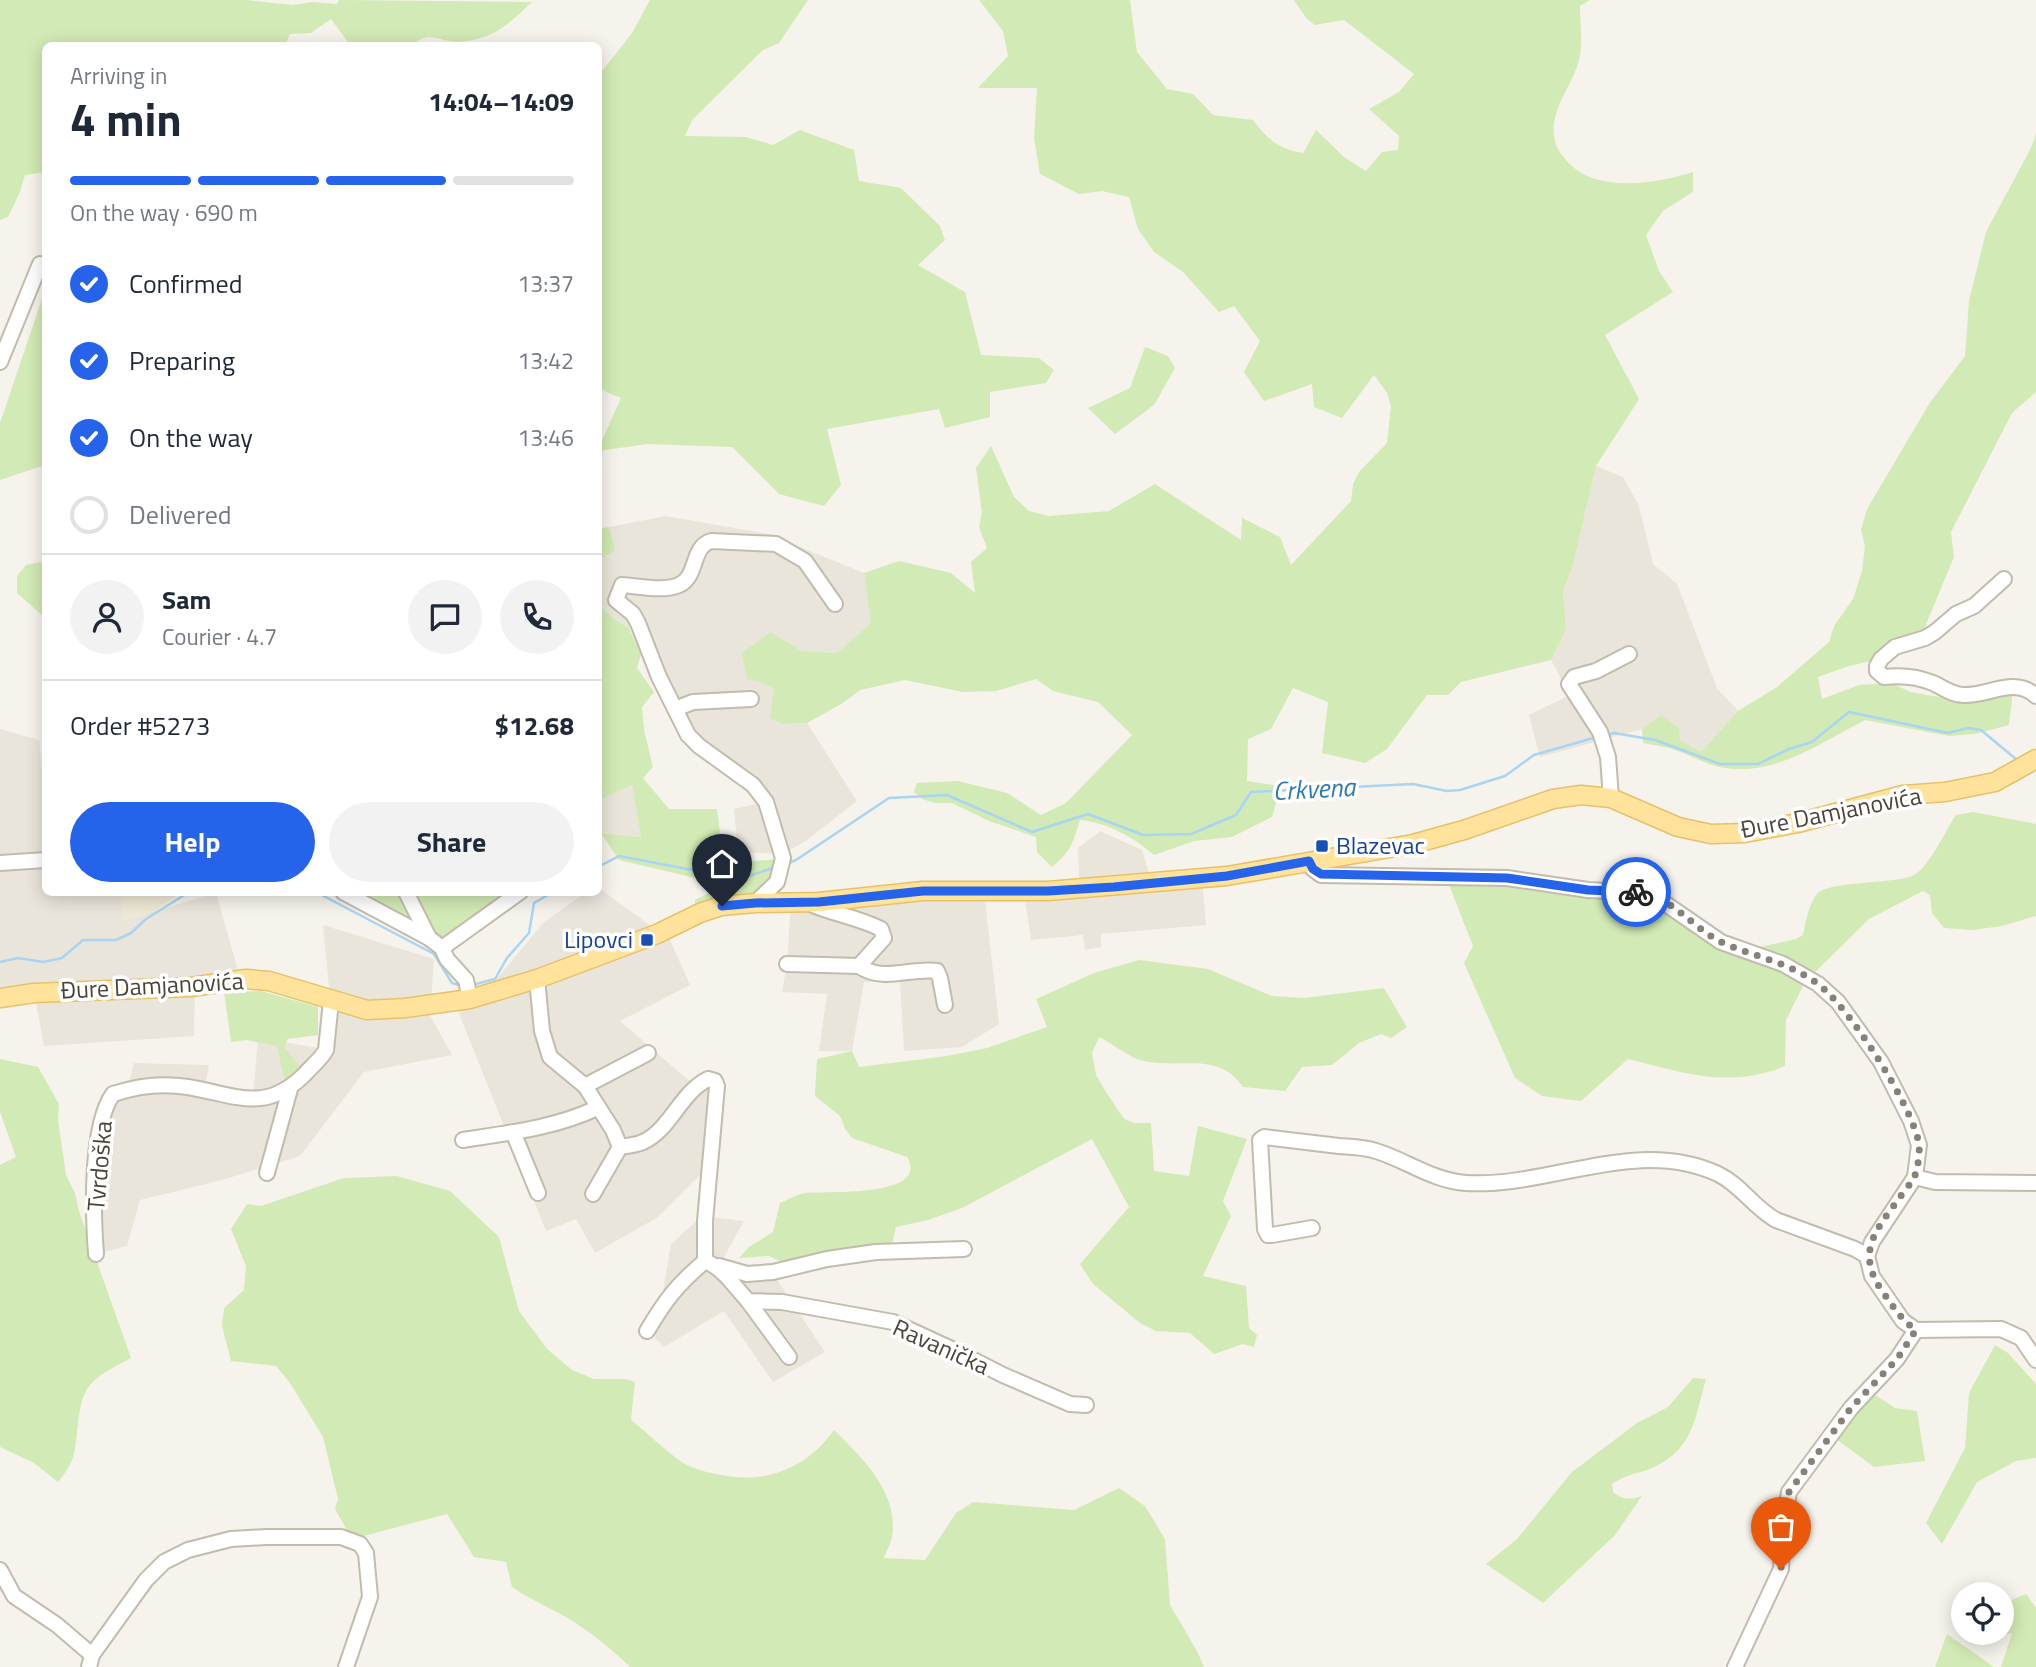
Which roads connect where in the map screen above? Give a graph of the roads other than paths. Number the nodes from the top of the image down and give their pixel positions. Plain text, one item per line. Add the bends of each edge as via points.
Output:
1 (40, 264) dead end
2 (0, 362) edge
3 (2004, 579) dead end
4 (835, 604) dead end
5 (1629, 654) dead end
6 (2036, 696) edge
7 (751, 699) dead end
8 (675, 709) junction
9 (2029, 763) edge
10 (1611, 798) junction
11 (42, 860) edge
12 (1309, 861) junction
13 (0, 863) edge
14 (351, 896) edge
15 (408, 896) edge
16 (515, 896) edge
17 (806, 902) junction
18 (755, 903) junction
19 (429, 937) junction
20 (442, 948) junction
21 (787, 964) dead end
22 (859, 966) junction
23 (537, 979) junction
24 (469, 990) junction
25 (0, 998) edge
26 (331, 1001) junction
27 (945, 1004) dead end
28 (648, 1053) dead end
29 (585, 1086) junction
30 (290, 1089) junction
31 (597, 1108) junction
32 (513, 1132) junction
33 (463, 1140) dead end
34 (620, 1147) junction
35 (267, 1173) dead end
36 (1915, 1177) junction
37 (2036, 1183) edge
38 (538, 1193) dead end
39 (593, 1194) dead end
40 (1312, 1228) dead end
41 (964, 1249) dead end
42 (96, 1254) dead end
43 (1867, 1256) junction
44 (712, 1264) junction
45 (748, 1301) junction
46 (1916, 1330) junction
47 (648, 1331) dead end
48 (789, 1357) dead end
49 (2036, 1360) edge
50 (1086, 1405) dead end
51 (0, 1570) edge
52 (90, 1661) edge
53 (346, 1667) edge
54 (1735, 1667) edge

1 - 2 street
3 - 6 street via 1935,632 1895,647 1881,659 1877,671 1884,677 1922,679 1956,695 2021,686
4 - 8 street via 805,561 776,544 711,541 700,548 681,584 652,588 622,585 616,600 638,623
5 - 10 street via 1569,681 1602,737
7 - 8 street via 693,702
8 - 18 street via 688,735 753,785 766,802 782,864 777,882
9 - 10 main road, Đure Damjanovića via 1995,782 1903,795 1745,833 1711,834 1678,827
10 - 12 main road, Đure Damjanovića via 1581,795 1553,799 1413,844
11 - 13 street
12 - 17 main road, Đure Damjanovića via 1227,876 1114,887 923,891
12 - 36 street via 1321,874 1507,878 1650,893 1664,900 1721,942 1783,964 1838,1002 1881,1062 1911,1121 1919,1145
14 - 19 street
15 - 19 street
16 - 20 street
17 - 18 main road, Đure Damjanovića
17 - 22 street via 883,931 883,940
18 - 23 main road, Đure Damjanovića via 700,913
19 - 20 street
20 - 24 street
21 - 22 street
22 - 27 street via 881,975 937,971
23 - 24 main road, Đure Damjanovića
23 - 29 street via 542,1031 550,1057
24 - 26 main road, Đure Damjanovića via 405,1008 367,1010
25 - 26 main road, Đure Damjanovića via 191,987 246,979
26 - 30 street via 326,1050
28 - 29 street
29 - 31 street
30 - 35 street
30 - 42 street, Tvrdoška via 273,1097 253,1098 148,1085 113,1094 106,1103 100,1130 95,1176
31 - 32 street via 569,1120
31 - 34 street
32 - 33 street
32 - 38 street
34 - 39 street
34 - 44 street via 643,1142 688,1093 708,1079 715,1081 705,1221
36 - 37 street via 1935,1182
36 - 43 street via 1871,1242
40 - 43 street via 1268,1235 1260,1140 1264,1137 1375,1150 1442,1179 1465,1183 1534,1177 1609,1162 1688,1165 1736,1184 1766,1215
41 - 44 street via 876,1252 747,1274
43 - 46 street via 1872,1276 1903,1321
44 - 45 street
44 - 47 street via 677,1285
45 - 48 street
45 - 50 street, Ravanička via 782,1302 892,1322 1070,1404
46 - 49 street via 2001,1329 2021,1338
46 - 54 street via 1789,1492 1781,1569
51 - 52 street via 14,1596 57,1625
52 - 53 street via 146,1580 164,1562 188,1550 266,1536 341,1537 360,1544 366,1553 370,1597

